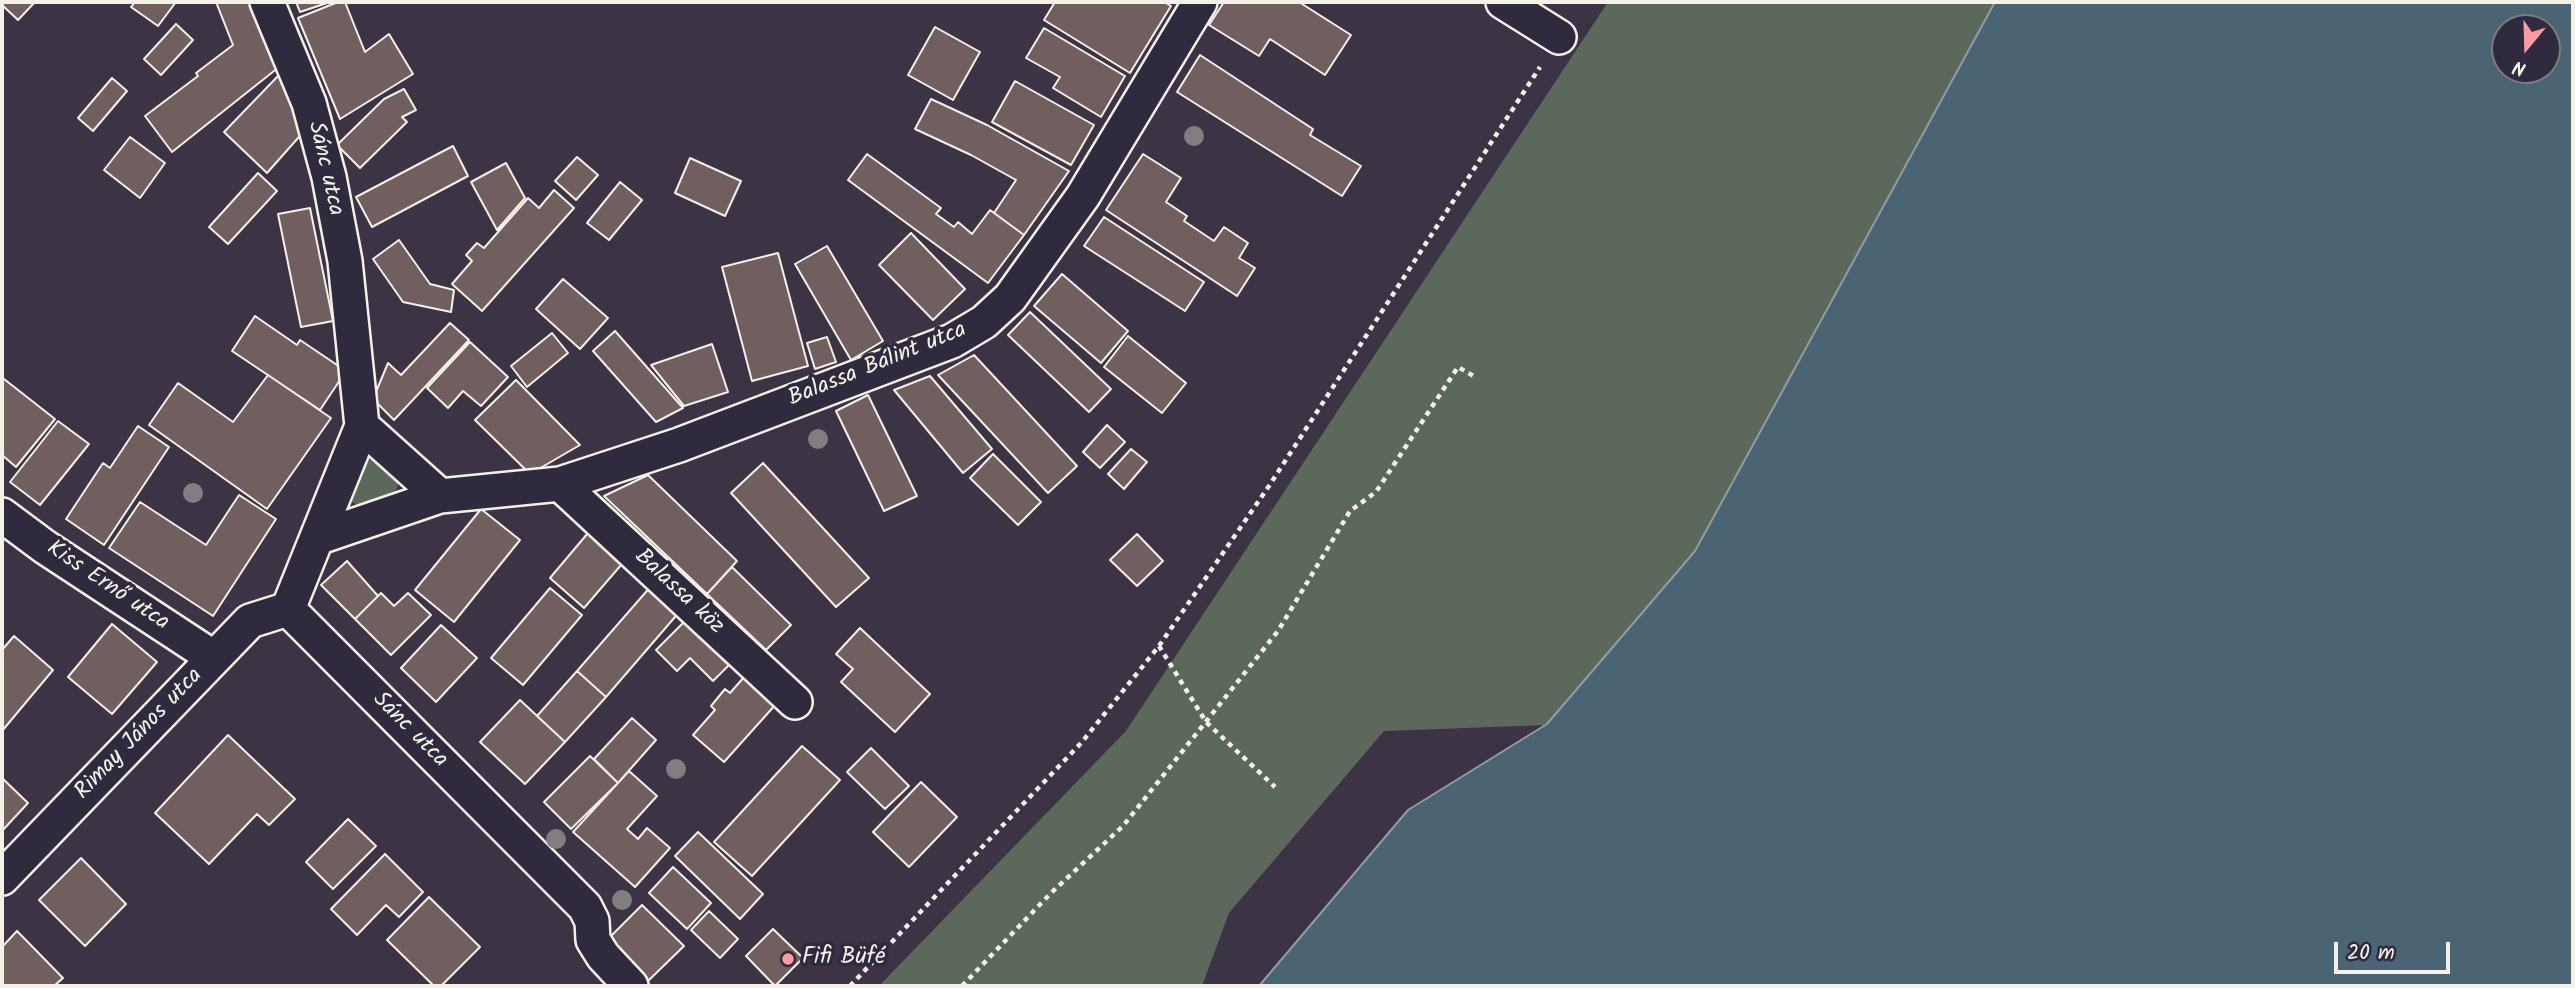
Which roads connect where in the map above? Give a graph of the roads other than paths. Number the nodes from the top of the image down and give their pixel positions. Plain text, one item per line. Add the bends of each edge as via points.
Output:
1 (267, 2) edge
2 (1200, 2) edge
3 (1503, 2) edge
4 (1559, 37) road end
5 (362, 426) junction
6 (560, 484) junction
7 (440, 496) junction
8 (2, 515) edge
9 (317, 538) junction
10 (288, 609) junction
11 (214, 658) junction
12 (795, 702) dead end
13 (2, 878) edge
14 (631, 986) edge

1 - 5 street, Sánc utca via 309,103 329,177 345,261
2 - 6 street, Balassa Bálint utca via 1083,196 1010,298 984,322 939,346 679,445
3 - 4 street
5 - 7 street
5 - 9 street, Sánc utca
6 - 7 street, Balassa Bálint utca
6 - 12 street, Balassa köz
7 - 9 street
8 - 11 street, Kiss Ernő utca
9 - 10 street, Sánc utca
10 - 11 street, Rimay János utca via 250,621
10 - 14 street, Sánc utca via 585,907 592,921 593,940
11 - 13 street, Rimay János utca

